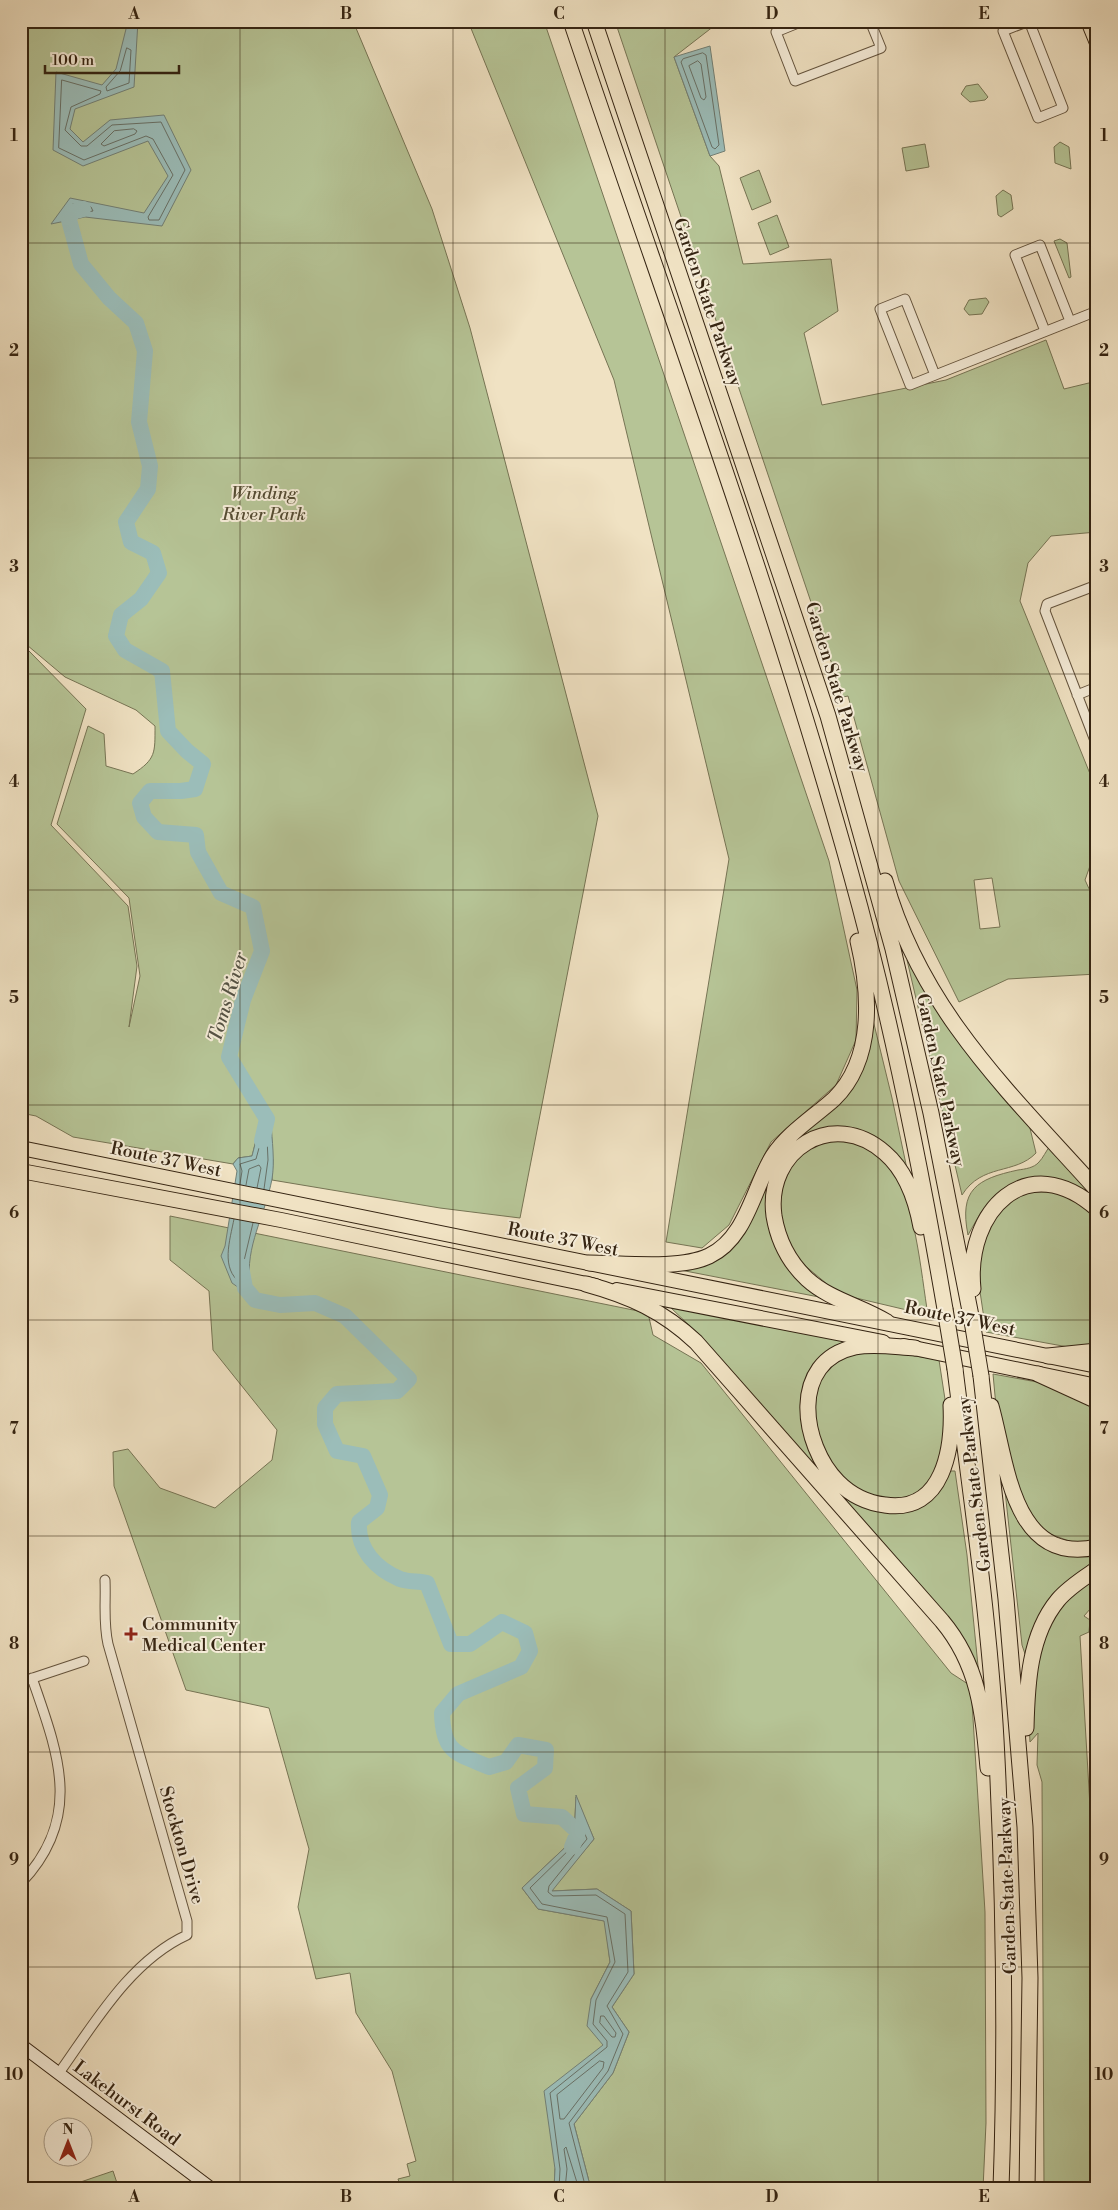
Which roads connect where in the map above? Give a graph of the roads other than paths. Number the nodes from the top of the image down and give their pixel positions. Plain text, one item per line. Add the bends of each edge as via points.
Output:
1 (571, 21) edge
2 (594, 21) edge
3 (803, 21) edge
4 (870, 21) edge
5 (1029, 21) edge
6 (1088, 21) edge
7 (1097, 43) edge
8 (1097, 311) edge
9 (1070, 322) junction
10 (1046, 331) junction
11 (935, 375) junction
12 (1097, 585) edge
13 (787, 592) junction
14 (1097, 687) edge
15 (1077, 695) junction
16 (811, 737) junction
17 (1097, 746) edge
18 (21, 1148) edge
19 (21, 1171) edge
20 (1097, 1190) edge
21 (1097, 1209) edge
22 (589, 1263) junction
23 (586, 1284) junction
24 (945, 1309) junction
25 (972, 1321) junction
26 (887, 1322) junction
27 (915, 1348) junction
28 (1097, 1351) edge
29 (1048, 1356) junction
30 (1097, 1366) edge
31 (955, 1369) junction
32 (1038, 1374) junction
33 (981, 1376) junction
34 (1097, 1386) edge
35 (1097, 1401) edge
36 (1097, 1547) edge
37 (1097, 1569) edge
38 (105, 1580) dead end
39 (84, 1661) dead end
40 (32, 1678) junction
41 (21, 1682) edge
42 (998, 1826) junction
43 (1025, 1827) junction
44 (21, 1883) edge
45 (21, 2045) edge
46 (59, 2074) junction
47 (212, 2189) edge
48 (1001, 2189) edge
49 (1027, 2189) edge

1 - 16 highway, Garden State Parkway
2 - 13 highway, Garden State Parkway
3 - 4 street via 776,32 795,81 881,48
5 - 5 street via 1003,31 1038,118 1063,108
6 - 7 main road
8 - 9 street
9 - 10 street
9 - 10 street via 1040,245 1015,255
10 - 11 street
11 - 11 street via 910,385 880,309 905,299
12 - 15 street via 1047,604 1044,611
13 - 20 highway via 862,798 890,900 919,969 959,1032
13 - 25 highway, Garden State Parkway via 828,716 893,950 931,1113
14 - 15 street
15 - 17 street
16 - 22 highway via 864,970 865,1030 857,1065 837,1095 776,1152 739,1227 720,1249 703,1258 679,1263
16 - 24 highway, Garden State Parkway via 883,999 924,1187
18 - 22 main road, Route 37 West
19 - 23 main road, Route 37 West via 206,1205
21 - 25 highway via 1071,1192 1052,1186 1022,1188 1000,1200 986,1217 976,1241 972,1265
22 - 26 main road, Route 37 West
23 - 27 main road, Route 37 West
23 - 42 highway via 640,1302 696,1342 953,1634 968,1660 975,1681
24 - 26 highway via 926,1258 915,1202 897,1166 882,1150 862,1138 840,1134 811,1140 789,1156 775,1183 774,1211 782,1243 796,1267 815,1286
24 - 31 highway, Garden State Parkway, bridge
25 - 33 highway, Garden State Parkway, bridge
26 - 29 main road, Route 37 West
27 - 31 highway via 853,1347 827,1360 810,1386 808,1410 818,1451 835,1478 861,1498 892,1506 906,1505 926,1494 938,1481 952,1438
27 - 32 main road, Route 37 West
28 - 29 highway
29 - 30 main road, Route 37 West
31 - 42 highway, Garden State Parkway via 983,1591 997,1758
32 - 34 main road, Route 37 West
32 - 35 highway
33 - 36 highway via 1009,1481 1021,1513 1034,1530 1052,1543 1074,1549
33 - 43 highway, Garden State Parkway via 1006,1599
37 - 43 highway via 1058,1600 1036,1643 1026,1702
38 - 46 street, Stockton Drive via 104,1613 108,1644 187,1921 187,1935 160,1951 128,1982
39 - 40 street
40 - 41 street
40 - 44 street via 55,1746 60,1783 56,1818 49,1841
42 - 48 highway, Garden State Parkway via 1004,1975
43 - 49 highway, Garden State Parkway via 1030,1987
45 - 46 main road, Lakehurst Road
46 - 47 main road, Lakehurst Road

